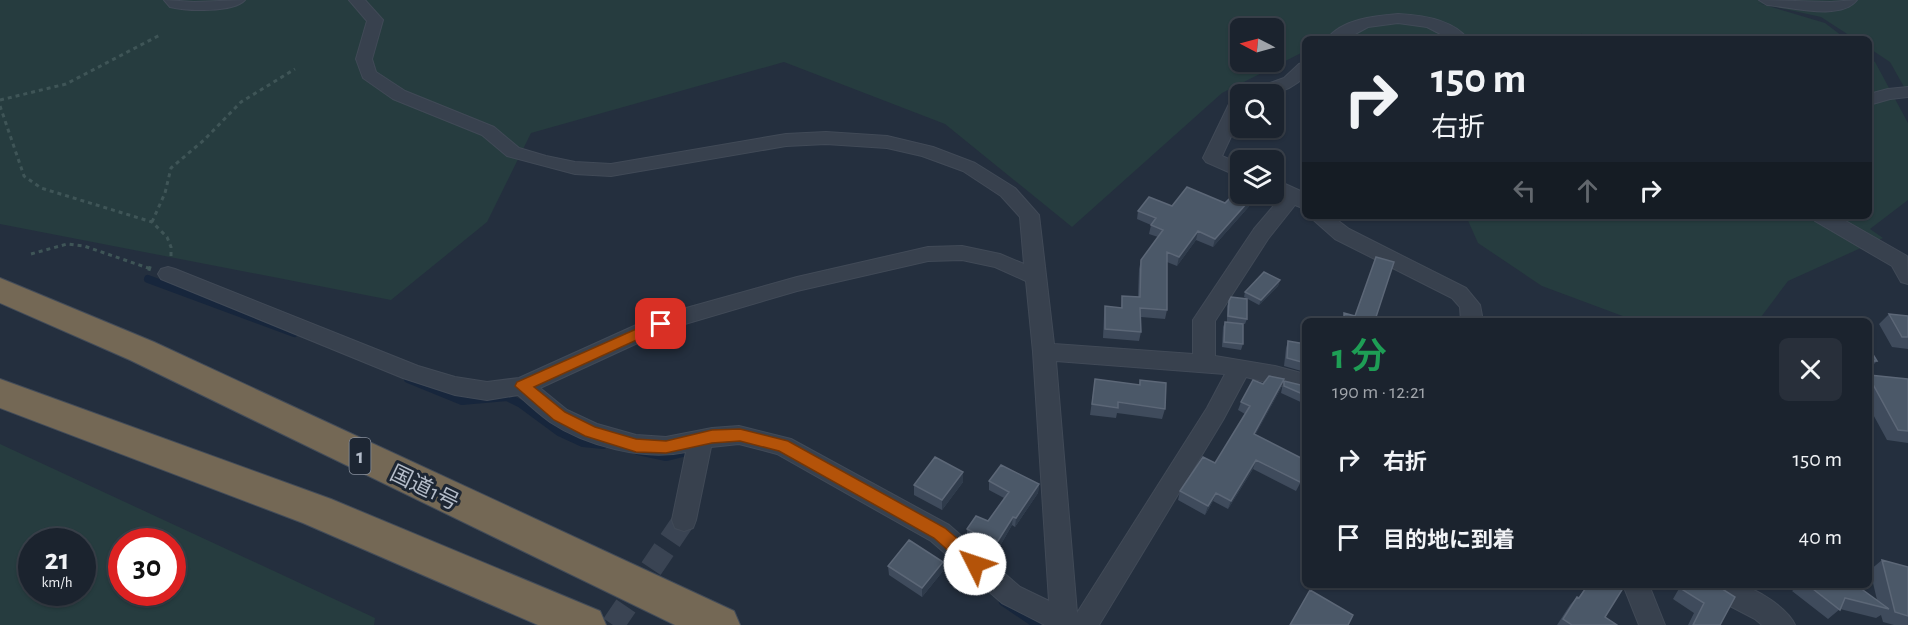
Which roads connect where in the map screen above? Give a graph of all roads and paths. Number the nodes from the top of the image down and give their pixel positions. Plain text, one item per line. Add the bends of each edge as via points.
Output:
1 (172, 0) edge
2 (237, 0) edge
3 (357, 0) edge
4 (1767, 0) edge
5 (1849, 0) edge
6 (160, 35) dead end
7 (1339, 36) edge
8 (1457, 36) edge
9 (295, 69) dead end
10 (1302, 70) edge
11 (1284, 84) edge
12 (1908, 92) edge
13 (1872, 99) edge
14 (0, 100) edge
15 (0, 106) edge
16 (1230, 121) edge
17 (1230, 166) edge
18 (1284, 190) edge
19 (1300, 199) edge
20 (1323, 219) edge
21 (1827, 219) edge
22 (152, 222) junction
23 (31, 254) dead end
24 (168, 274) junction
25 (1036, 277) junction
26 (1908, 277) edge
27 (0, 290) edge
28 (1472, 318) edge
29 (1044, 352) junction
30 (1204, 364) junction
31 (1239, 369) junction
32 (1302, 382) edge
33 (522, 386) junction
34 (0, 393) edge
35 (701, 439) junction
36 (684, 520) tunnel mouth
37 (1720, 588) edge
38 (1638, 590) dead end
39 (1073, 624) edge
40 (585, 625) edge
41 (719, 625) edge
42 (1652, 625) edge
43 (1782, 625) edge

1 - 2 street via 194,7
3 - 25 street via 375,20 364,58 369,74 399,95 488,131 513,152 575,168 611,170 786,140 887,142 969,167 1008,192 1029,214
4 - 5 street via 1830,7 1842,6
6 - 14 path via 66,84
7 - 8 street via 1349,29 1402,19 1440,25
9 - 22 path via 241,102 171,168
10 - 11 street
12 - 13 street
15 - 22 path via 24,176 41,188
16 - 17 street via 1212,158
18 - 19 street
19 - 30 street via 1261,234 1204,320
20 - 28 street via 1342,234 1459,293 1470,305
21 - 26 street via 1900,261
22 - 24 path via 165,231 172,253
23 - 24 path via 67,244 84,246
24 - 33 street via 411,372 487,391
25 - 29 street
25 - 33 street via 1000,261 962,253 928,254 796,284 661,324
27 - 41 highway, 国道1号 / 1 via 142,351
29 - 30 street
29 - 39 street
30 - 31 street
31 - 32 street via 1274,373
31 - 39 street via 1215,414
33 - 35 street via 560,416 590,431 636,445 666,447
34 - 40 highway via 317,511
35 - 36 street
35 - 39 street via 740,435 783,446 940,533 1011,595
37 - 43 street via 1764,610
38 - 42 street

